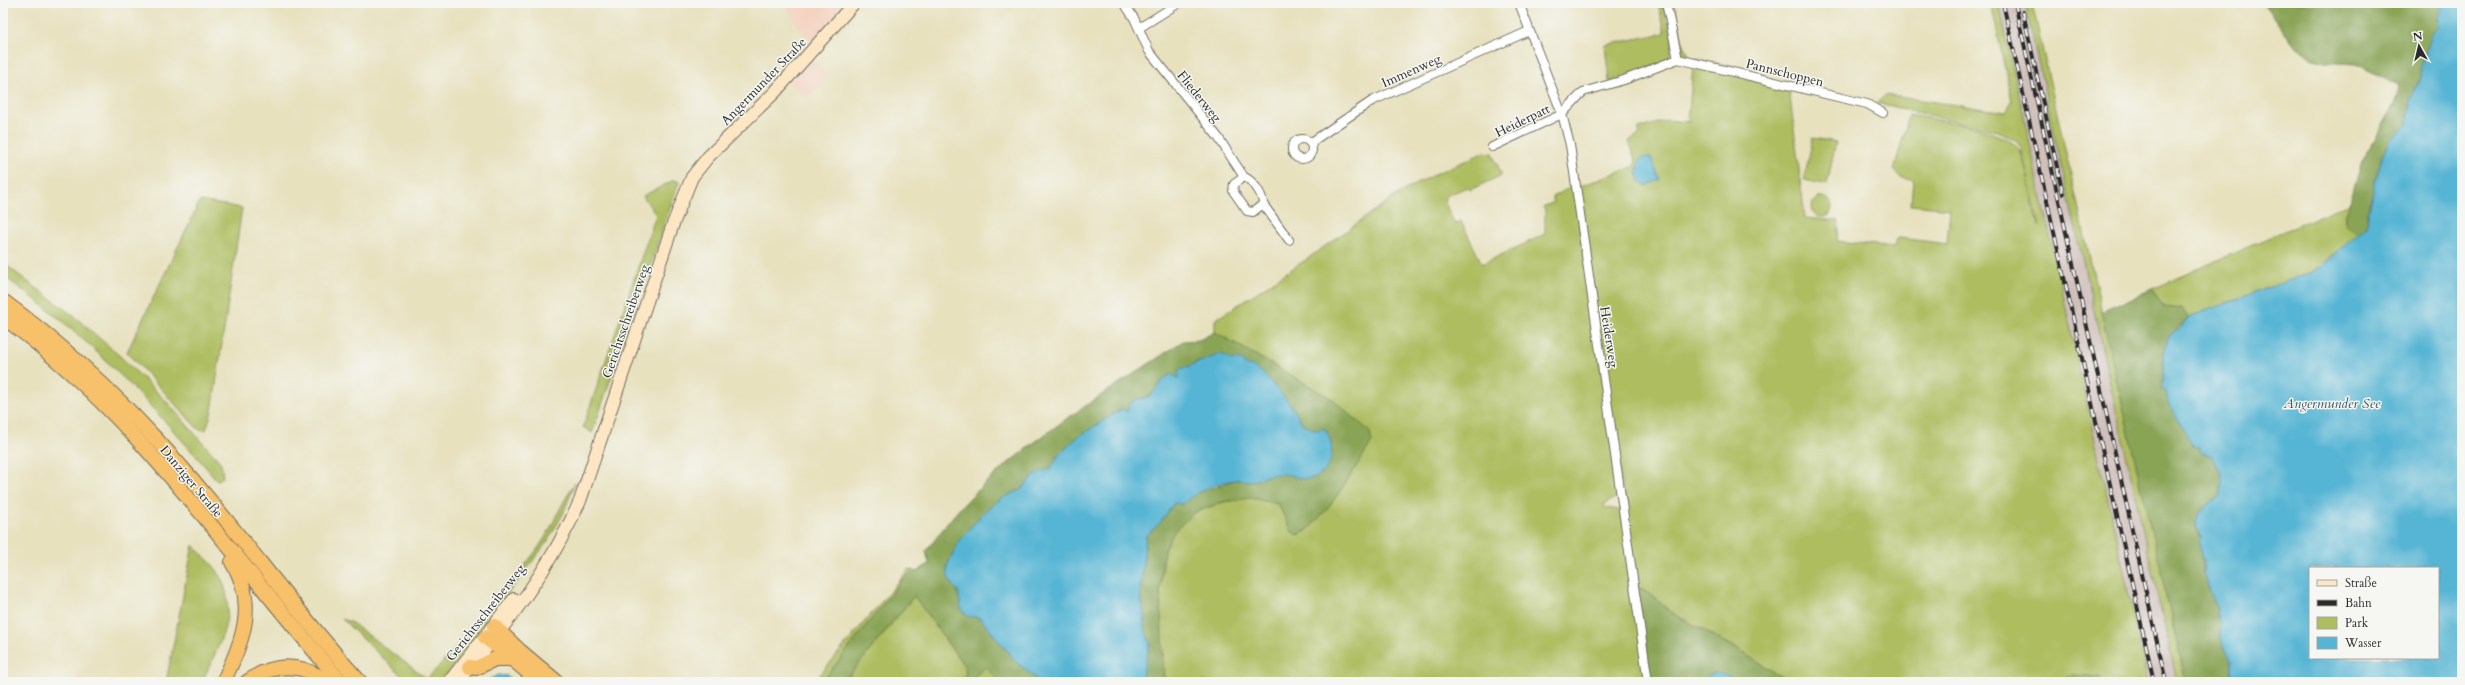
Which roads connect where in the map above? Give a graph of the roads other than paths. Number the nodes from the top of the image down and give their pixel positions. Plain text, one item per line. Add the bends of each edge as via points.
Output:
1 (854, 3) edge
2 (1124, 3) edge
3 (1179, 3) edge
4 (1519, 3) edge
5 (1666, 3) edge
6 (1139, 28) junction
7 (1529, 31) junction
8 (1678, 59) junction
9 (1883, 113) dead end
10 (1562, 114) junction
11 (1310, 143) dead end
12 (1492, 147) dead end
13 (692, 177) joint
14 (1244, 177) junction
15 (1263, 204) junction
16 (1290, 240) dead end
17 (3, 301) edge
18 (3, 317) edge
19 (224, 541) junction
20 (492, 635) junction
21 (510, 659) junction
22 (470, 667) junction
23 (223, 682) edge
24 (247, 682) edge
25 (328, 682) edge
26 (340, 682) edge
27 (360, 682) edge
28 (449, 682) edge
29 (458, 682) edge
30 (540, 682) edge
31 (557, 682) edge
32 (1648, 682) edge

1 - 13 main road, Angermunder Straße via 775,92 720,145
2 - 6 street, Fliederweg
3 - 6 street
4 - 7 street, Heiderweg
5 - 8 street
6 - 14 street, Fliederweg via 1149,51 1218,137
7 - 10 street, Heiderweg
7 - 11 street, Immenweg via 1372,101
8 - 9 street, Pannschoppen via 1867,104
8 - 10 street via 1624,80 1583,92
10 - 12 street, Heiderpatt
10 - 32 street, Heiderweg via 1572,162
13 - 20 main road, Gerichtsschreiberweg via 672,224 580,500 541,574
14 - 15 street, Fliederweg via 1250,179 1263,198
14 - 15 street via 1234,184 1233,191 1247,211 1253,212
15 - 16 street, Fliederweg
17 - 27 highway, Danziger Straße via 50,336 157,440 298,612
18 - 19 highway, Danziger Straße via 77,378 119,418
19 - 23 highway via 224,550 243,582 246,615 237,649
19 - 26 highway, Danziger Straße
20 - 21 highway
20 - 22 main road, Gerichtsschreiberweg
20 - 28 main road, Gerichtsschreiberweg
20 - 31 highway
21 - 22 highway via 489,661 476,668
21 - 30 highway
22 - 29 main road, Gerichtsschreiberweg
24 - 25 highway via 265,671 284,667 312,672

